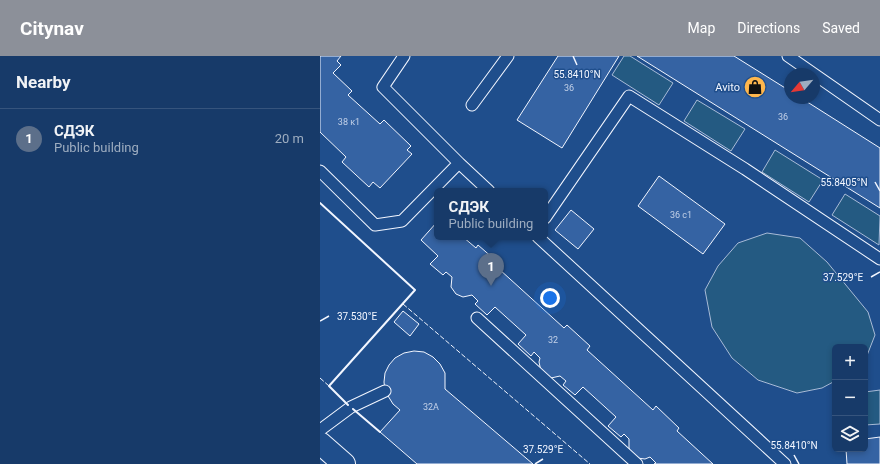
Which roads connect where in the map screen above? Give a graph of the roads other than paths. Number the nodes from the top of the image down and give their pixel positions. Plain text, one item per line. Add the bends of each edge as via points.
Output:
1 (404, 56) edge
2 (508, 56) edge
3 (788, 56) edge
4 (472, 105) dead end
5 (880, 120) edge
6 (459, 162) junction
7 (320, 170) edge
8 (486, 188) edge
9 (548, 214) edge
10 (541, 240) edge
11 (880, 258) edge
12 (477, 318) dead end
13 (385, 391) dead end
14 (320, 430) edge
15 (320, 443) edge
16 (344, 464) edge
17 (637, 464) edge
18 (785, 464) edge

1 - 6 lane via 383,87
2 - 4 lane
3 - 5 lane
6 - 7 lane via 402,221 375,226
6 - 8 lane
9 - 11 lane via 629,96
10 - 18 lane
12 - 17 lane
13 - 14 lane via 351,407
15 - 16 street

